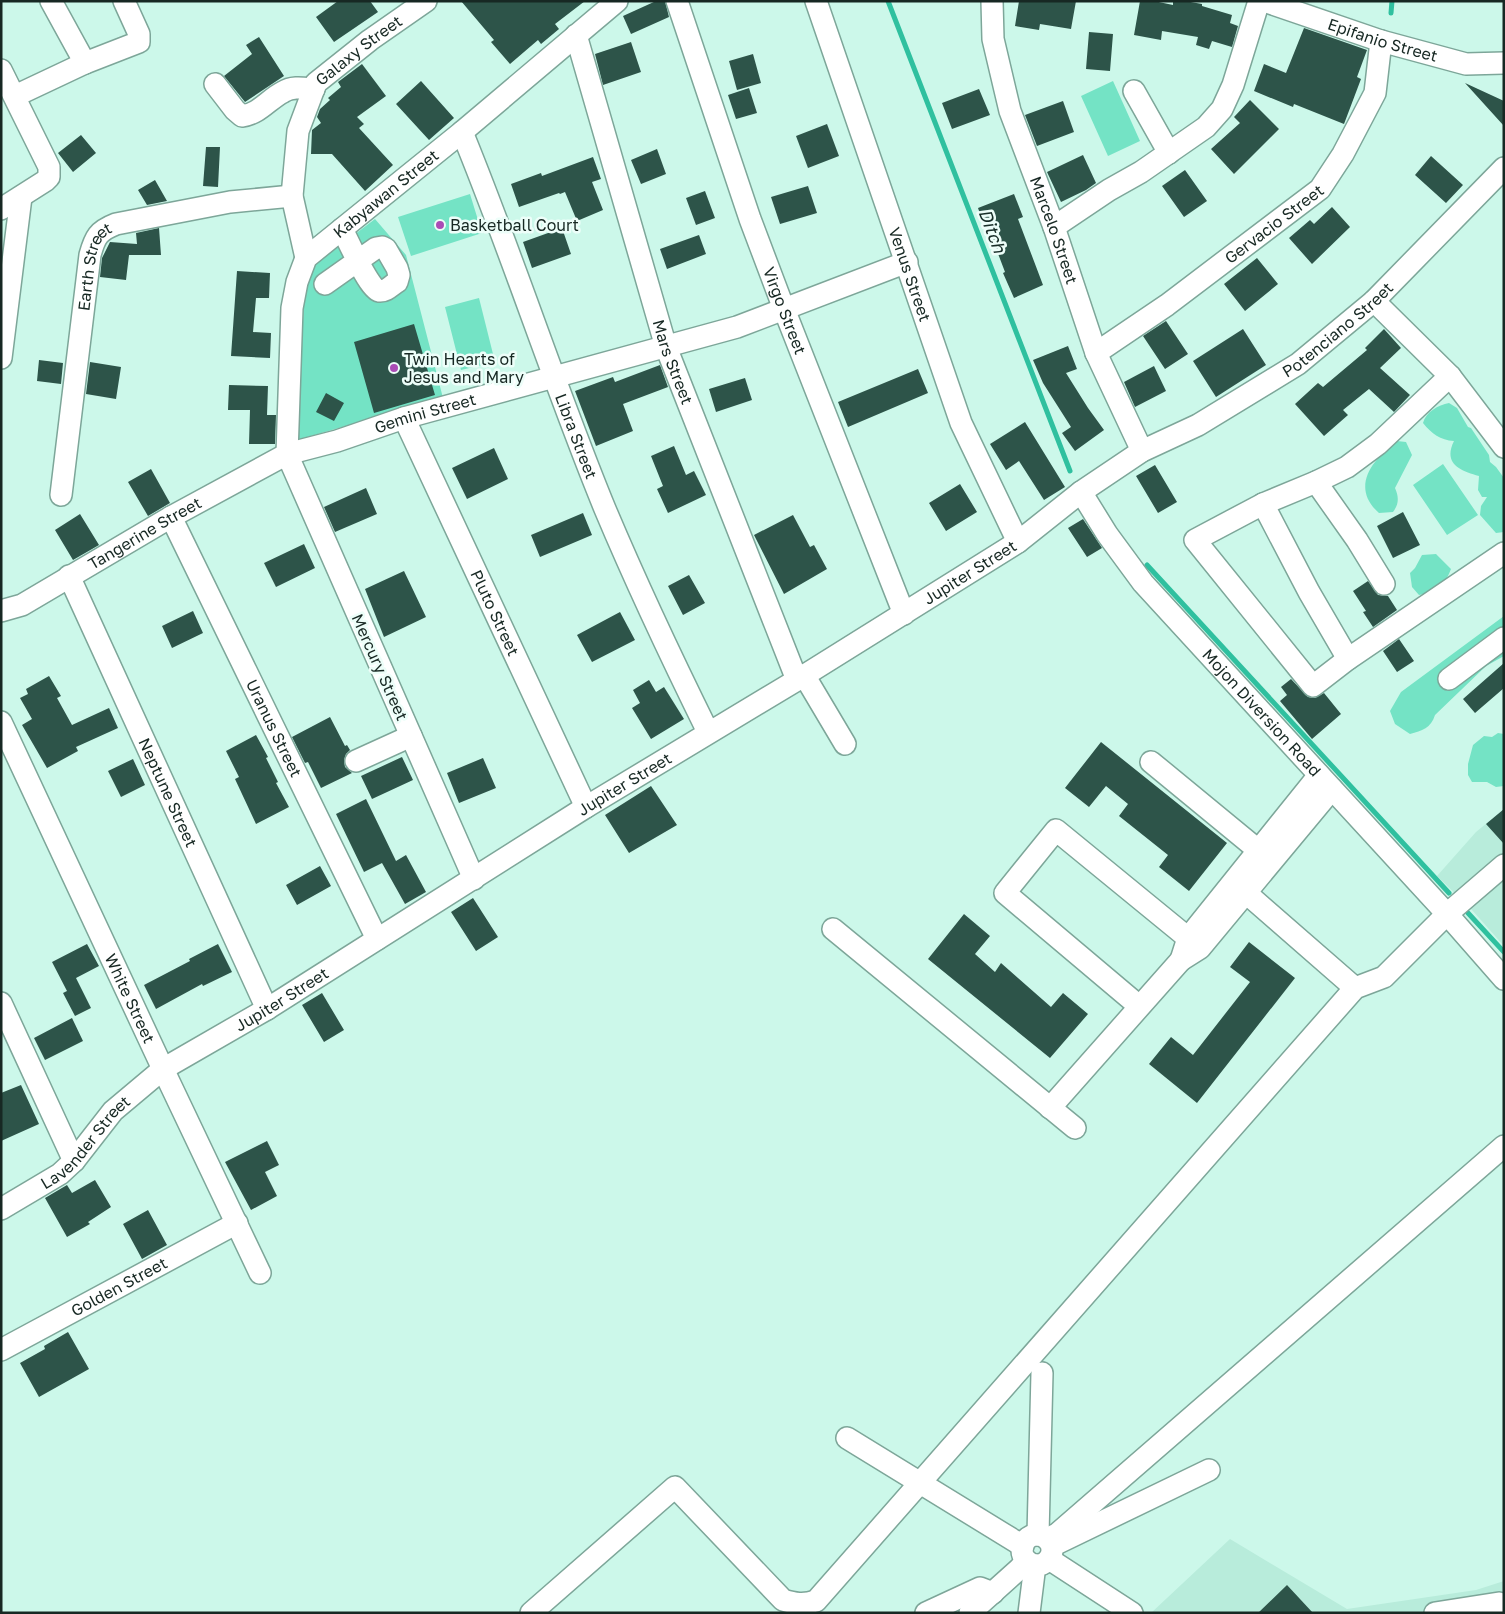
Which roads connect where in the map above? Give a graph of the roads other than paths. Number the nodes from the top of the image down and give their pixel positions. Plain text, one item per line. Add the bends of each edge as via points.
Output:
1 (51, 1) edge
2 (124, 1) edge
3 (426, 1) edge
4 (618, 1) edge
5 (677, 1) edge
6 (816, 1) edge
7 (992, 1) edge
8 (1259, 1) edge
9 (1264, 1) edge
10 (576, 35) junction
11 (1381, 41) junction
12 (85, 63) junction
13 (1504, 63) edge
14 (1, 70) edge
15 (215, 84) dead end
16 (314, 88) junction
17 (1134, 91) dead end
18 (14, 96) junction
19 (462, 132) junction
20 (1169, 153) junction
21 (1504, 168) edge
22 (292, 196) junction
23 (21, 197) junction
24 (1, 209) edge
25 (1054, 227) junction
26 (342, 229) junction
27 (306, 258) junction
28 (907, 262) junction
29 (325, 284) dead end
30 (1374, 302) junction
31 (784, 309) junction
32 (666, 347) junction
33 (1096, 353) junction
34 (1, 358) edge
35 (1450, 376) junction
36 (555, 378) junction
37 (404, 418) junction
38 (1504, 447) edge
39 (1142, 451) junction
40 (287, 454) junction
41 (1316, 482) junction
42 (1081, 492) junction
43 (61, 494) dead end
44 (1262, 504) junction
45 (171, 517) junction
46 (1018, 542) junction
47 (1504, 553) edge
48 (69, 576) junction
49 (1384, 584) dead end
50 (1, 611) edge
51 (904, 614) junction
52 (1504, 638) edge
53 (1348, 659) junction
54 (800, 678) junction
55 (1449, 679) dead end
56 (1, 722) edge
57 (708, 732) junction
58 (411, 736) junction
59 (845, 744) dead end
60 (356, 761) dead end
61 (1151, 762) dead end
62 (1325, 782) junction
63 (586, 806) junction
64 (1258, 850) junction
65 (1504, 865) edge
66 (474, 879) junction
67 (1245, 892) junction
68 (1447, 914) junction
69 (833, 930) dead end
70 (377, 939) junction
71 (1194, 943) junction
72 (1504, 979) edge
73 (1355, 988) junction
74 (1, 1003) edge
75 (1139, 1006) junction
76 (267, 1009) junction
77 (163, 1069) junction
78 (1050, 1108) junction
79 (1074, 1128) dead end
80 (1504, 1146) edge
81 (74, 1161) junction
82 (1, 1209) edge
83 (237, 1223) junction
84 (260, 1272) dead end
85 (1, 1350) edge
86 (1042, 1374) dead end
87 (847, 1438) dead end
88 (1209, 1470) dead end
89 (920, 1483) junction
90 (1039, 1550) junction
91 (992, 1593) junction
92 (1504, 1607) edge
93 (531, 1613) edge
94 (926, 1613) edge
95 (970, 1613) edge
96 (1029, 1613) edge
97 (1132, 1613) edge
98 (1435, 1613) edge

1 - 12 street
2 - 12 street via 139,34 139,42
3 - 16 street, Galaxy Street via 370,40
4 - 10 street, Kabyawan Street
5 - 31 street, Virgo Street via 750,219
6 - 28 street, Venus Street
7 - 25 street, Marcelo Street via 992,39 1010,111
8 - 20 street via 1233,85 1222,109 1206,128
9 - 11 street, Epifanio Street
10 - 19 street, Kabyawan Street
10 - 32 street, Mars Street
11 - 13 street, Epifanio Street via 1466,64
11 - 33 street, Gervacio Street via 1375,93 1343,154 1320,189 1167,305
12 - 18 street
14 - 18 street
15 - 16 street via 242,116 250,115 283,91 296,87
16 - 22 street, Galaxy Street via 298,131
17 - 20 street
18 - 23 street via 49,167 49,177
19 - 26 street, Kabyawan Street
19 - 36 street, Libra Street
20 - 25 street
21 - 30 street, Potenciano Street
22 - 27 street, Galaxy Street
22 - 43 street, Earth Street via 230,202 126,222 105,228 98,234 90,255
23 - 24 street
23 - 34 street
25 - 33 street, Marcelo Street
26 - 27 street, Kabyawan Street
26 - 29 street via 358,261
27 - 40 street via 292,308
28 - 31 street, Gemini Street
28 - 46 street, Venus Street via 961,423
30 - 35 street
30 - 39 street, Potenciano Street via 1298,364 1198,425
31 - 32 street, Gemini Street via 737,327
31 - 51 street, Virgo Street
32 - 36 street, Gemini Street
32 - 54 street, Mars Street
33 - 39 street, Marcelo Street
35 - 38 street
35 - 41 street via 1378,444 1347,467
36 - 37 street, Gemini Street
36 - 57 street, Libra Street via 605,508 654,622
37 - 40 street, Gemini Street
37 - 63 street, Pluto Street
39 - 42 street
40 - 45 street, Tangerine Street
40 - 58 street, Mercury Street
41 - 44 street
41 - 49 street
42 - 46 street, Jupiter Street
42 - 62 street, Mojon Diversion Road via 1143,583
44 - 53 street
44 - 53 street via 1195,540 1312,686
45 - 48 street, Tangerine Street
45 - 70 street, Uranus Street
46 - 51 street, Jupiter Street
47 - 53 street
48 - 50 street, Tangerine Street via 22,605
48 - 76 street, Neptune Street
51 - 54 street, Jupiter Street
52 - 55 street
54 - 57 street, Jupiter Street
54 - 59 street, Mars Street
56 - 77 street, White Street
57 - 63 street, Jupiter Street
58 - 60 street
58 - 66 street, Mercury Street
61 - 64 street
62 - 64 street
62 - 67 street
62 - 68 street, Mojon Diversion Road
63 - 66 street, Jupiter Street
64 - 71 street
65 - 68 street
66 - 70 street, Jupiter Street
67 - 71 street
67 - 73 street
68 - 72 street, Mojon Diversion Road
68 - 73 street via 1384,977
69 - 78 street
70 - 76 street, Jupiter Street
71 - 75 street
71 - 75 street via 1056,830 1004,893
73 - 89 street
74 - 81 street
75 - 78 street
76 - 77 street, Jupiter Street
77 - 81 street, Lavender Street via 113,1111
77 - 83 street, White Street
78 - 79 street
80 - 90 street
81 - 82 street, Lavender Street via 60,1174
83 - 84 street, White Street
83 - 85 street, Golden Street
86 - 90 street
87 - 89 street
88 - 90 street
89 - 90 street
89 - 93 street via 816,1601 796,1604 783,1600 674,1488
90 - 91 street
90 - 96 street
90 - 97 street
91 - 94 street via 980,1588
91 - 95 street
92 - 98 street via 1499,1603

